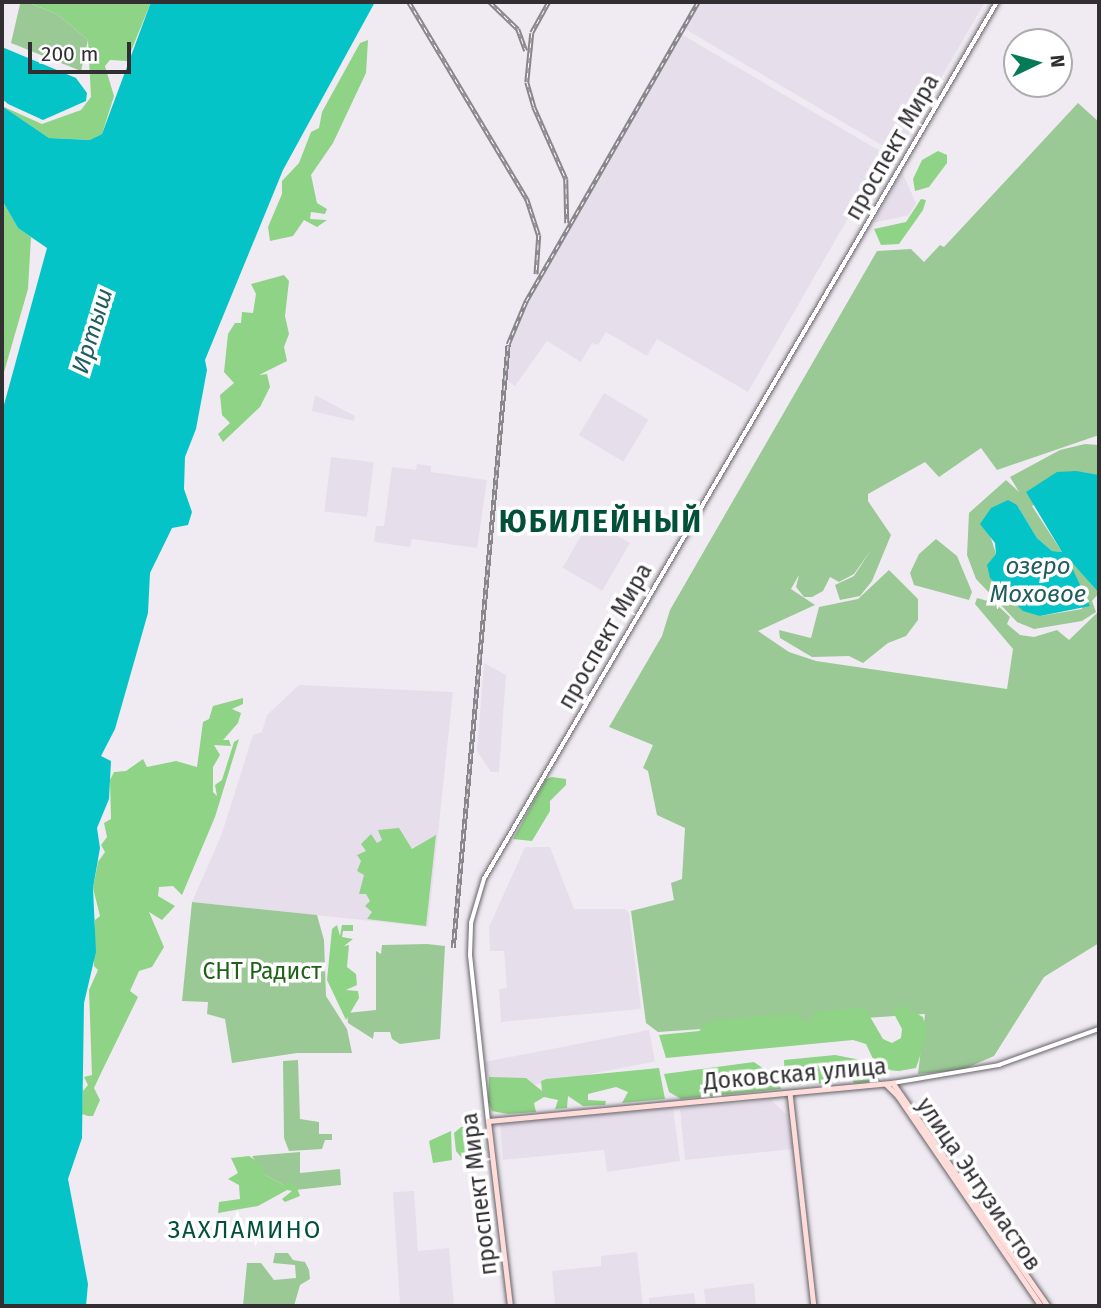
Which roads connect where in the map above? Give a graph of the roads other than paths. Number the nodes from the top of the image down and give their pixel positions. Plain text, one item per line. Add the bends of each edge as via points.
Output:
1 (997, 2) edge
2 (1099, 1029) edge
3 (893, 1083) junction
4 (886, 1084) junction
5 (790, 1093) junction
6 (488, 1121) junction
7 (510, 1306) edge
8 (814, 1306) edge
9 (1041, 1306) edge
10 (1048, 1306) edge

1 - 6 street, проспект Мира via 484,879 471,923 470,956
2 - 3 street, Доковская улица via 999,1065
3 - 4 main road, Доковская улица
3 - 10 main road, улица Энтузиастов
4 - 5 main road, Доковская улица
4 - 9 main road, улица Энтузиастов
5 - 6 main road, Доковская улица
5 - 8 main road
6 - 7 main road, проспект Мира

